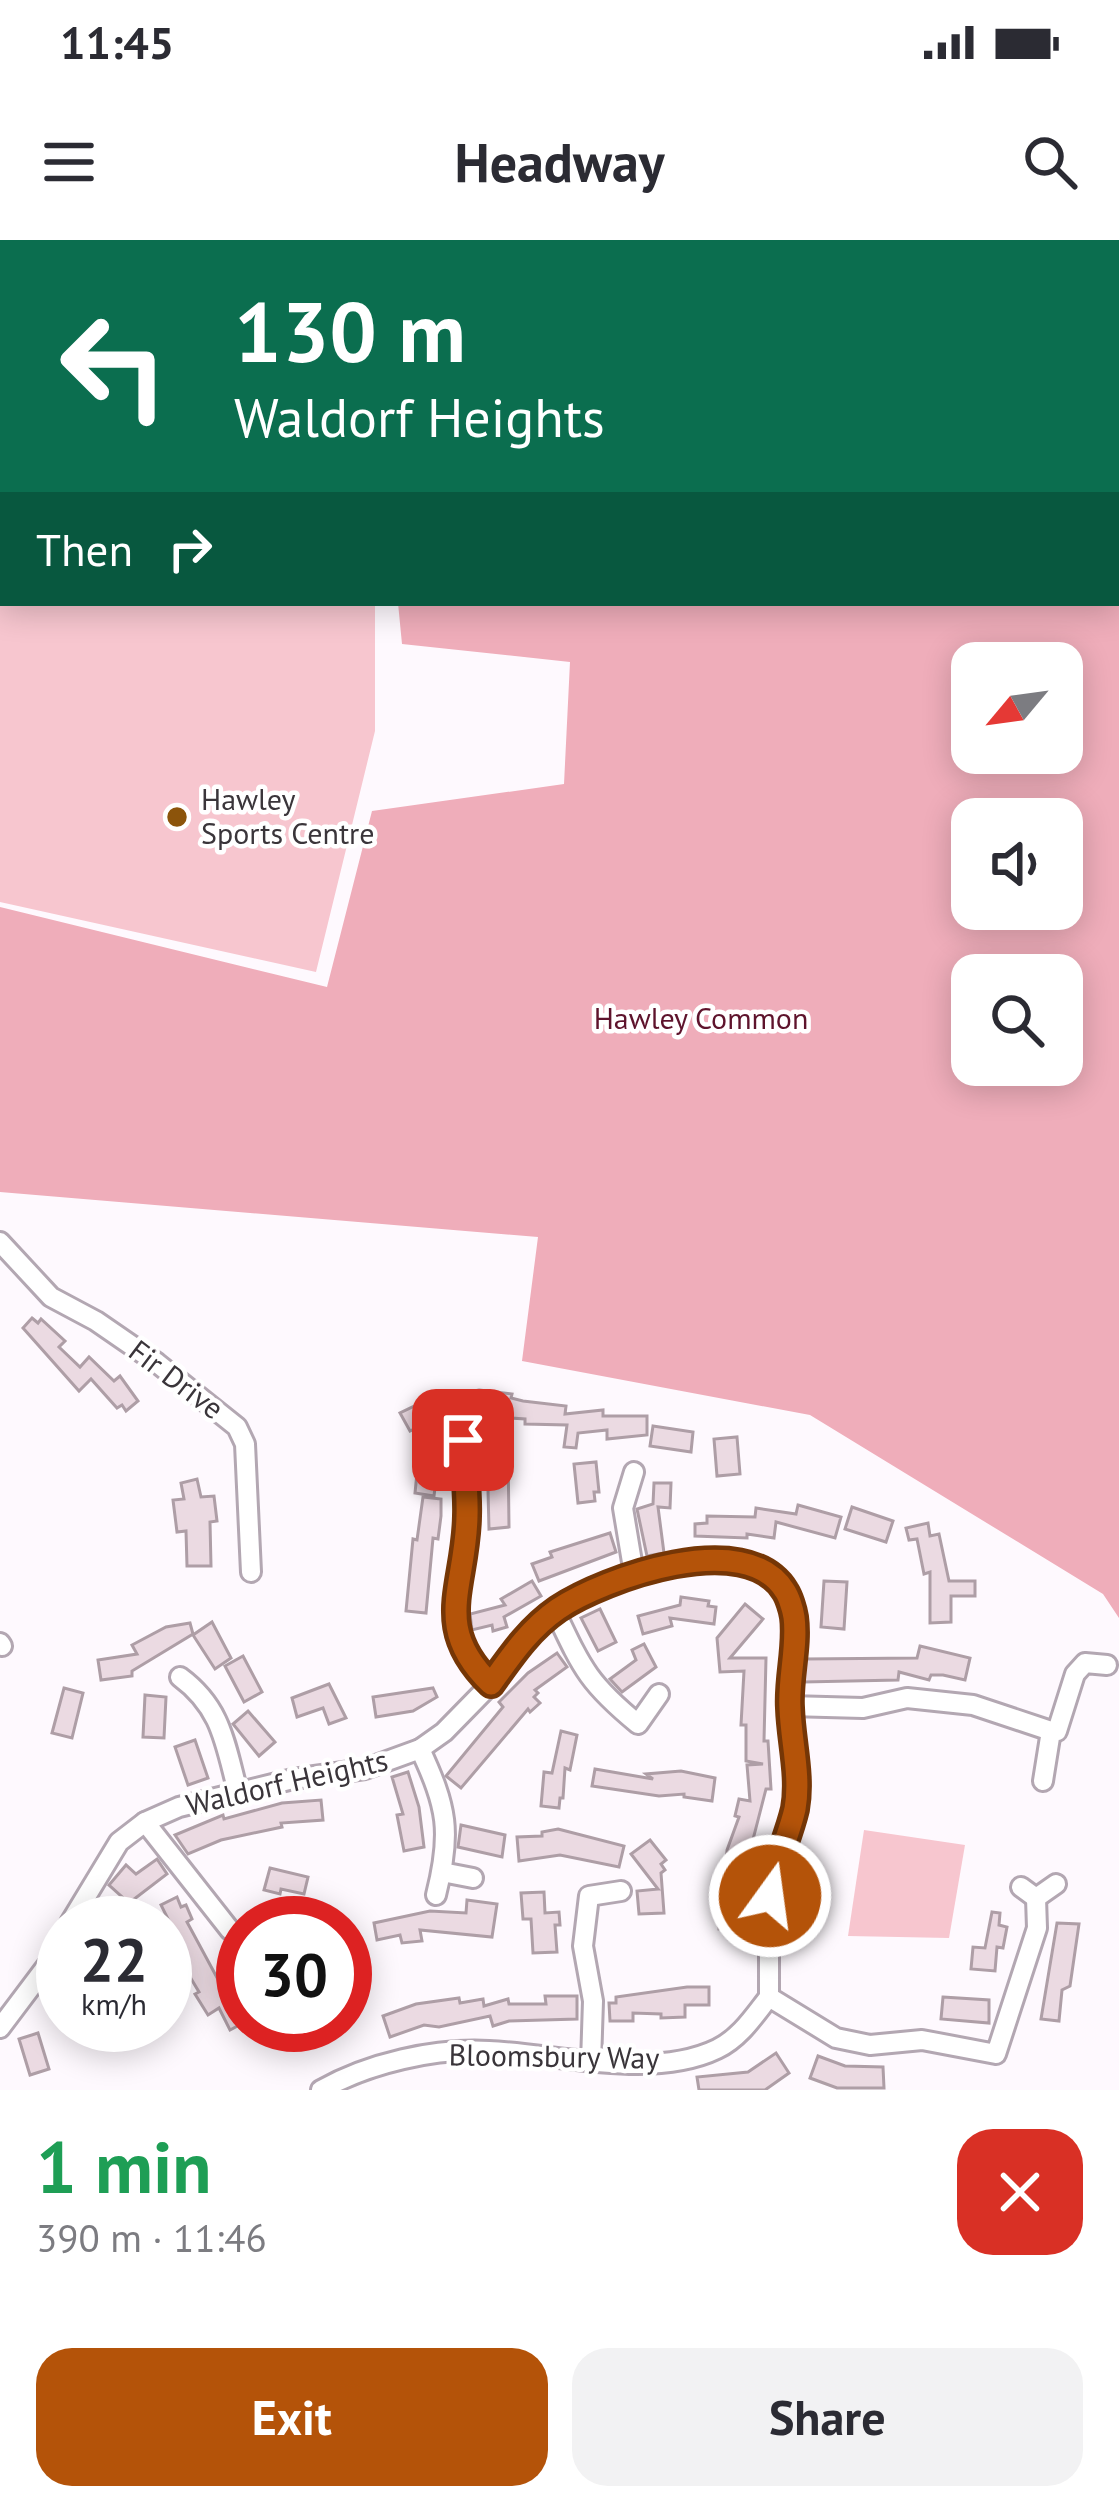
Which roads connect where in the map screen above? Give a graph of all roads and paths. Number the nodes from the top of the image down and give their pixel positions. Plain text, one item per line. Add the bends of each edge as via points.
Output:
1 (0, 1242) edge
2 (463, 1440) dead end
3 (634, 1472) dead end
4 (251, 1572) dead end
5 (634, 1574) junction
6 (555, 1611) junction
7 (1107, 1665) dead end
8 (180, 1677) dead end
9 (491, 1684) junction
10 (659, 1694) dead end
11 (789, 1706) junction
12 (1052, 1731) junction
13 (420, 1749) junction
14 (1042, 1781) dead end
15 (238, 1792) junction
16 (145, 1822) junction
17 (442, 1872) junction
18 (473, 1878) dead end
19 (1056, 1884) dead end
20 (621, 1891) dead end
21 (436, 1894) dead end
22 (86, 1896) edge
23 (216, 1912) edge
24 (36, 1980) edge
25 (770, 1997) junction
26 (0, 2028) edge
27 (996, 2054) junction
28 (1018, 2061) dead end
29 (591, 2063) junction
30 (321, 2090) edge

1 - 4 street, Fir Drive via 52,1297 157,1363 237,1427 245,1444
2 - 9 street via 458,1639
3 - 5 street via 623,1508
5 - 6 street, Waldorf Heights
5 - 11 street, Waldorf Heights via 707,1562 739,1562 768,1574 794,1618
6 - 9 street, Waldorf Heights
6 - 10 street via 584,1673 638,1724
7 - 12 street via 1084,1663
8 - 15 street via 204,1694 220,1724
9 - 13 street, Waldorf Heights
11 - 12 street via 863,1708 907,1698 973,1705
11 - 25 street, Waldorf Heights via 795,1808 770,1896
12 - 14 street
13 - 15 street, Waldorf Heights via 365,1769
13 - 17 street via 446,1819
15 - 16 street, Waldorf Heights
16 - 22 street, Waldorf Heights via 119,1842
16 - 23 street
17 - 18 street
17 - 21 street
19 - 27 street via 1029,1893 1037,1928
20 - 29 street via 589,1896 583,1946
24 - 26 street
25 - 27 street via 836,2038 870,2045 922,2040
25 - 29 street, Bloomsbury Way via 717,2049
27 - 28 street
29 - 30 street, Bloomsbury Way via 485,2050 419,2056

